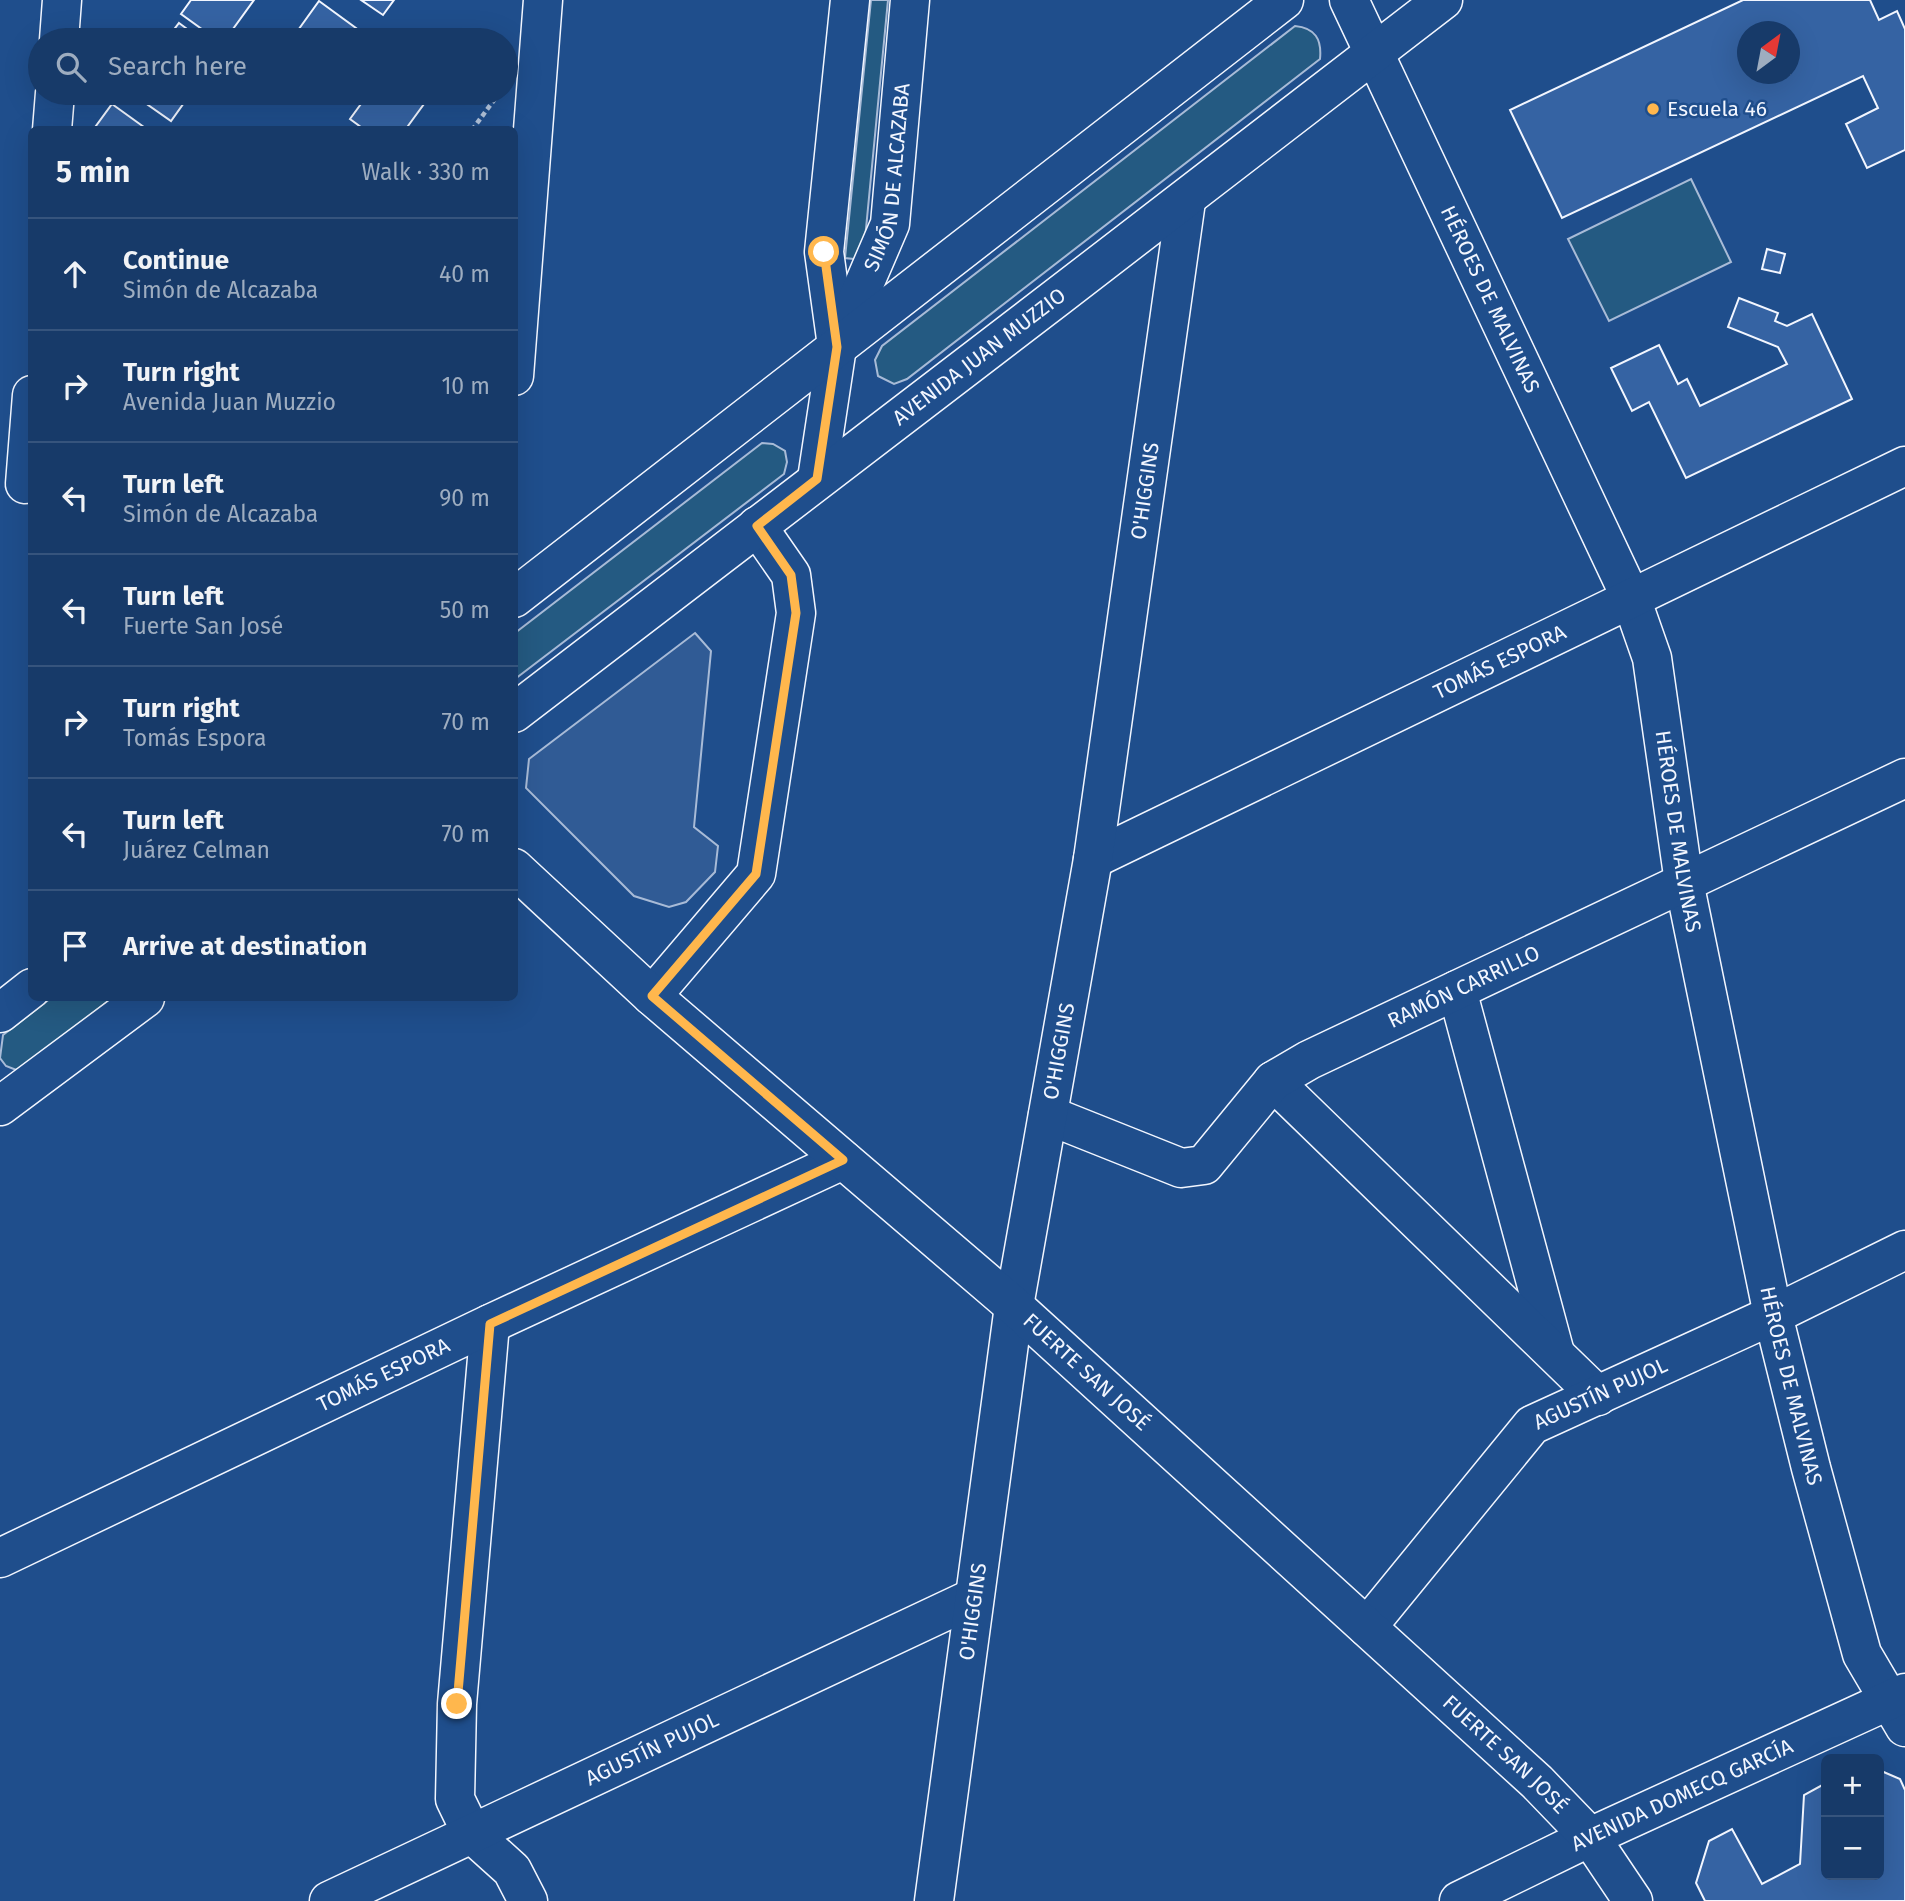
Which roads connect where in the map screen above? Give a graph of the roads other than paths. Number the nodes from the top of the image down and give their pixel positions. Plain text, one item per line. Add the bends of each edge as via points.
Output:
1 (62, 0) edge
2 (543, 0) edge
3 (850, 0) edge
4 (910, 0) edge
5 (1284, 0) edge
6 (1349, 0) edge
7 (1443, 0) edge
8 (60, 28) edge
9 (1375, 53) junction
10 (54, 105) edge
11 (52, 126) edge
12 (1186, 201) junction
13 (518, 324) edge
14 (837, 347) junction
15 (0, 386) edge
16 (28, 389) edge
17 (28, 421) edge
18 (1905, 466) edge
19 (817, 479) junction
20 (19, 480) edge
21 (757, 526) junction
22 (518, 595) edge
23 (1631, 598) junction
24 (518, 710) edge
25 (1905, 778) edge
26 (1093, 859) junction
27 (518, 872) edge
28 (1684, 882) junction
29 (1457, 990) junction
30 (28, 991) edge
31 (652, 996) junction
32 (141, 1001) edge
33 (0, 1013) edge
34 (1273, 1081) junction
35 (0, 1107) edge
36 (1048, 1115) junction
37 (843, 1160) junction
38 (1905, 1250) edge
39 (1014, 1306) junction
40 (1773, 1315) junction
41 (490, 1324) junction
42 (1555, 1353) junction
43 (1598, 1395) junction
44 (0, 1558) edge
45 (973, 1598) junction
46 (1367, 1627) junction
47 (1900, 1707) edge
48 (472, 1834) junction
49 (1590, 1837) junction
50 (330, 1901) edge
51 (528, 1901) edge
52 (934, 1901) edge
53 (1459, 1901) edge
54 (1633, 1901) edge

1 - 8 street
2 - 13 street
3 - 14 street, SIMÓN DE ALCAZABA via 824,252
4 - 14 street, SIMÓN DE ALCAZABA via 890,224
5 - 14 street
6 - 9 street, HÉROES DE MALVINAS
7 - 9 street, AVENIDA JUAN MUZZIO
9 - 12 street, AVENIDA JUAN MUZZIO
9 - 23 street, HÉROES DE MALVINAS
10 - 11 street
12 - 19 street, AVENIDA JUAN MUZZIO
12 - 26 street, O'HIGGINS
14 - 19 street, SIMÓN DE ALCAZABA
14 - 22 street
15 - 16 street
17 - 20 street
18 - 23 street, TOMÁS ESPORA
19 - 21 street, AVENIDA JUAN MUZZIO
21 - 24 street, AVENIDA JUAN MUZZIO
21 - 31 street via 791,575 796,613 756,874
23 - 26 street, TOMÁS ESPORA
23 - 28 street, HÉROES DE MALVINAS via 1651,658
25 - 28 street, RAMÓN CARRILLO
26 - 36 street, O'HIGGINS
27 - 31 street, FUERTE SAN JOSÉ
28 - 29 street, RAMÓN CARRILLO
28 - 40 street, HÉROES DE MALVINAS
29 - 34 street, RAMÓN CARRILLO
29 - 42 street
30 - 33 street
31 - 37 street, FUERTE SAN JOSÉ
32 - 35 street
34 - 36 street, RAMÓN CARRILLO via 1204,1165 1181,1168
34 - 42 street
36 - 39 street, O'HIGGINS
37 - 39 street, FUERTE SAN JOSÉ
37 - 41 street, TOMÁS ESPORA
38 - 40 street, AGUSTÍN PUJOL
39 - 45 street, O'HIGGINS
39 - 46 street, FUERTE SAN JOSÉ
40 - 43 street, AGUSTÍN PUJOL
40 - 47 street, HÉROES DE MALVINAS via 1862,1654
41 - 44 street, TOMÁS ESPORA
41 - 48 street via 457,1704 455,1798
42 - 43 street
43 - 46 street, AGUSTÍN PUJOL via 1532,1425
45 - 48 street, AGUSTÍN PUJOL
45 - 52 street, O'HIGGINS
46 - 49 street, FUERTE SAN JOSÉ via 1537,1782
47 - 49 street, AVENIDA DOMECQ GARCÍA
48 - 50 street, AGUSTÍN PUJOL
48 - 51 street via 512,1870
49 - 53 street, AVENIDA DOMECQ GARCÍA
49 - 54 street, FUERTE SAN JOSÉ

